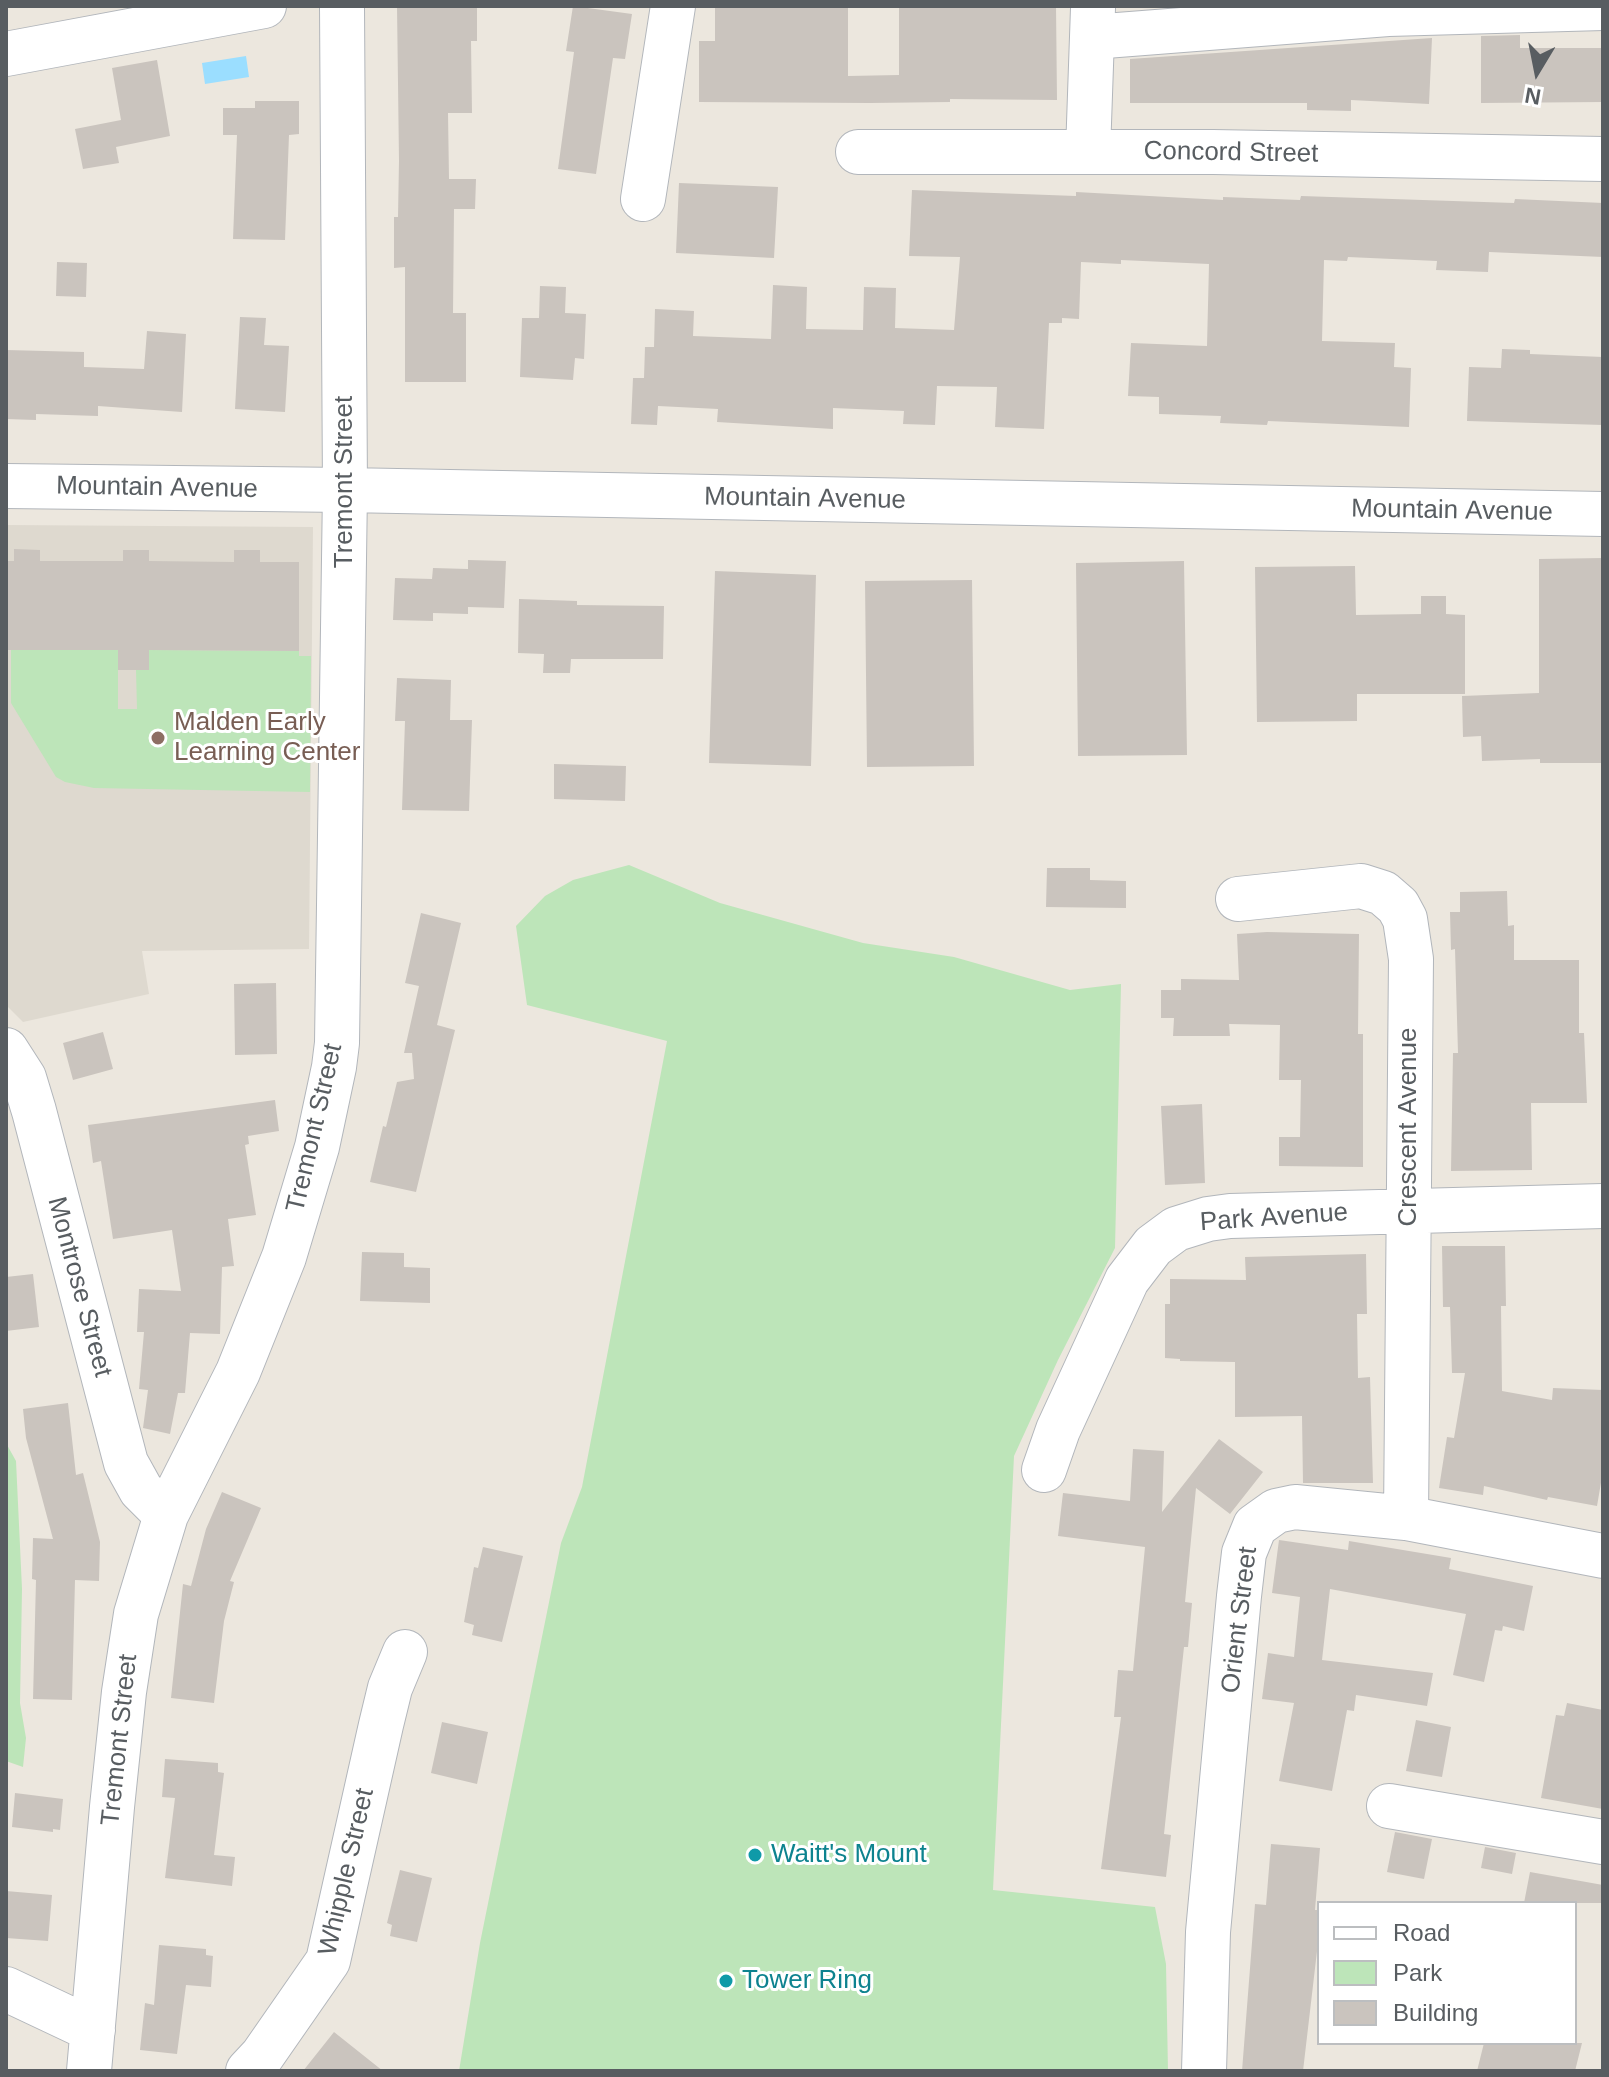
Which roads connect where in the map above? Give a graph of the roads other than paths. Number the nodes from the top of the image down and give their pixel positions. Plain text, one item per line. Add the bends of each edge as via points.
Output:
1 (264, 6) edge
2 (342, 6) edge
3 (673, 6) edge
4 (1603, 8) edge
5 (1352, 11) edge
6 (1092, 21) edge
7 (6, 54) edge
8 (858, 152) dead end
9 (1088, 152) junction
10 (1603, 159) edge
11 (643, 199) dead end
12 (6, 486) edge
13 (345, 490) junction
14 (1603, 514) edge
15 (1238, 899) dead end
16 (6, 1050) edge
17 (1603, 1206) edge
18 (1408, 1210) junction
19 (1044, 1470) dead end
20 (166, 1515) junction
21 (1406, 1518) junction
22 (1603, 1556) edge
23 (405, 1652) dead end
24 (1389, 1806) dead end
25 (1603, 1842) edge
26 (6, 1989) edge
27 (91, 2051) edge
28 (248, 2071) edge
29 (1204, 2071) edge

1 - 7 street
2 - 13 street, Tremont Street
3 - 11 street
4 - 5 street
5 - 6 street
6 - 9 street
8 - 9 street, Concord Street
9 - 10 street, Concord Street
12 - 13 street, Mountain Avenue
13 - 14 street, Mountain Avenue
13 - 20 street, Tremont Street via 334,1067 284,1257 238,1372
15 - 18 street, Crescent Avenue via 1361,886 1383,893 1402,912 1411,959
16 - 20 street, Montrose Street via 24,1078 34,1111 126,1463 141,1490
17 - 18 street, Park Avenue
18 - 19 street, Park Avenue via 1230,1216 1188,1224 1164,1237 1127,1280
18 - 21 street, Crescent Avenue
20 - 27 street, Tremont Street via 136,1614 126,1676
21 - 22 street, Orient Street
21 - 29 street, Orient Street via 1288,1508 1262,1519 1248,1538 1208,1932
23 - 28 street, Whipple Street via 390,1688 328,1961
24 - 25 street
26 - 27 street

